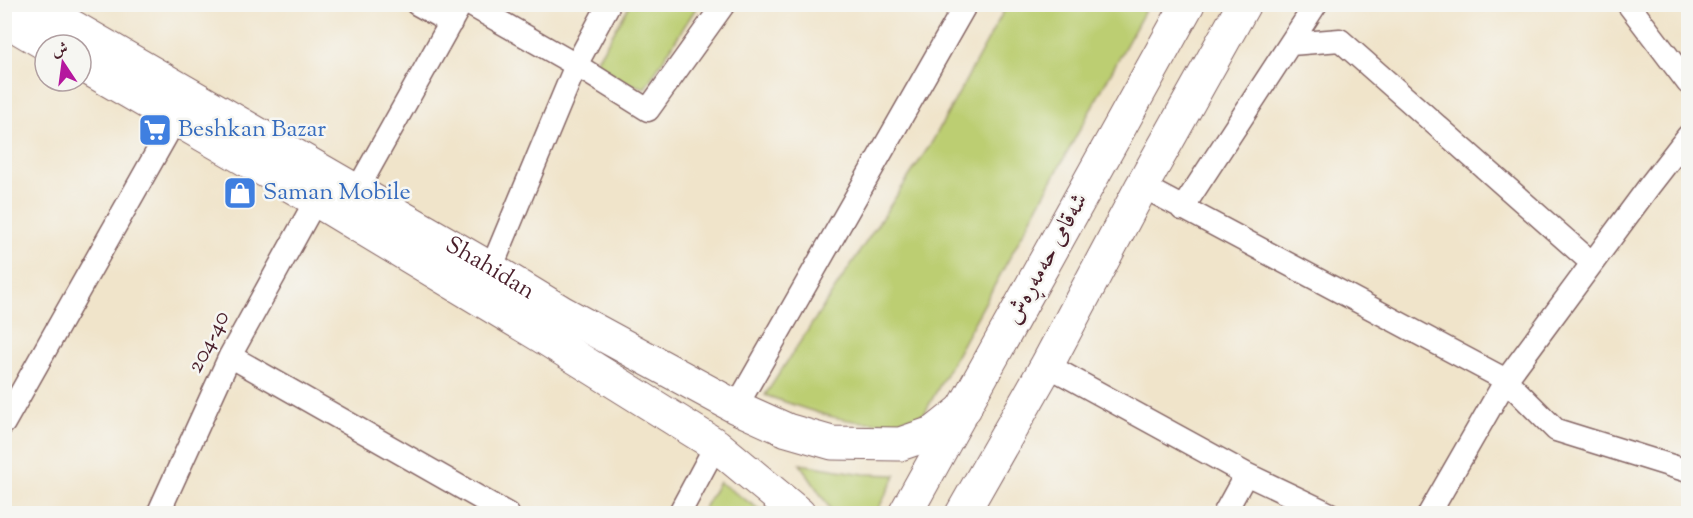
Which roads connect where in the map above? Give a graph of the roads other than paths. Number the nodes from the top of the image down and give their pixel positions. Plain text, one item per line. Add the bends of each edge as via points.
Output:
1 (33, 4) edge
2 (417, 4) edge
3 (469, 4) edge
4 (609, 4) edge
5 (724, 4) edge
6 (966, 4) edge
7 (1188, 4) edge
8 (1206, 4) edge
9 (1316, 4) edge
10 (1628, 4) edge
11 (456, 14) edge
12 (1239, 14) edge
13 (4, 19) edge
14 (33, 36) edge
15 (1291, 44) junction
16 (576, 65) junction
17 (93, 71) edge
18 (1689, 83) edge
19 (175, 120) junction
20 (1689, 136) edge
21 (1142, 186) junction
22 (356, 192) junction
23 (316, 200) junction
24 (1182, 209) junction
25 (1592, 263) junction
26 (491, 269) junction
27 (556, 327) junction
28 (230, 356) junction
29 (1047, 365) junction
30 (1506, 380) junction
31 (736, 407) junction
32 (964, 408) junction
33 (4, 423) edge
34 (716, 445) junction
35 (1689, 471) edge
36 (1246, 474) junction
37 (165, 511) edge
38 (508, 513) edge
39 (679, 513) edge
40 (799, 513) edge
41 (905, 513) edge
42 (962, 513) edge
43 (1224, 513) edge
44 (1330, 513) edge
45 (1429, 513) edge

1 - 22 main road, Shahidan
2 - 11 street
3 - 16 street
4 - 16 street
5 - 16 street via 648,110
6 - 31 street
7 - 32 main road, شەقامی حەمەڕەش
8 - 12 main road
9 - 15 street
10 - 18 street
11 - 22 street
12 - 21 main road, شەقامی حەمەڕەش
13 - 14 main road
15 - 24 street
15 - 25 street via 1340,40
16 - 26 street
17 - 19 main road
19 - 23 main road
19 - 33 street
20 - 25 street
21 - 24 street
21 - 29 main road, شەقامی حەمەڕەش
22 - 26 main road, Shahidan
23 - 27 main road
23 - 28 street, 204-40
24 - 30 street
25 - 30 street
26 - 27 main road, Shahidan
27 - 31 main road, Shahidan
27 - 34 main road
28 - 37 street, 204-40
28 - 38 street
29 - 36 street
29 - 42 main road, شەقامی حەمەڕەش
30 - 35 street via 1556,430
30 - 45 street
31 - 32 main road, Shahidan via 832,443 863,445 900,444 935,432
32 - 41 main road, شەقامی حەمەڕەش
34 - 39 street
34 - 40 main road
36 - 43 street
36 - 44 street

